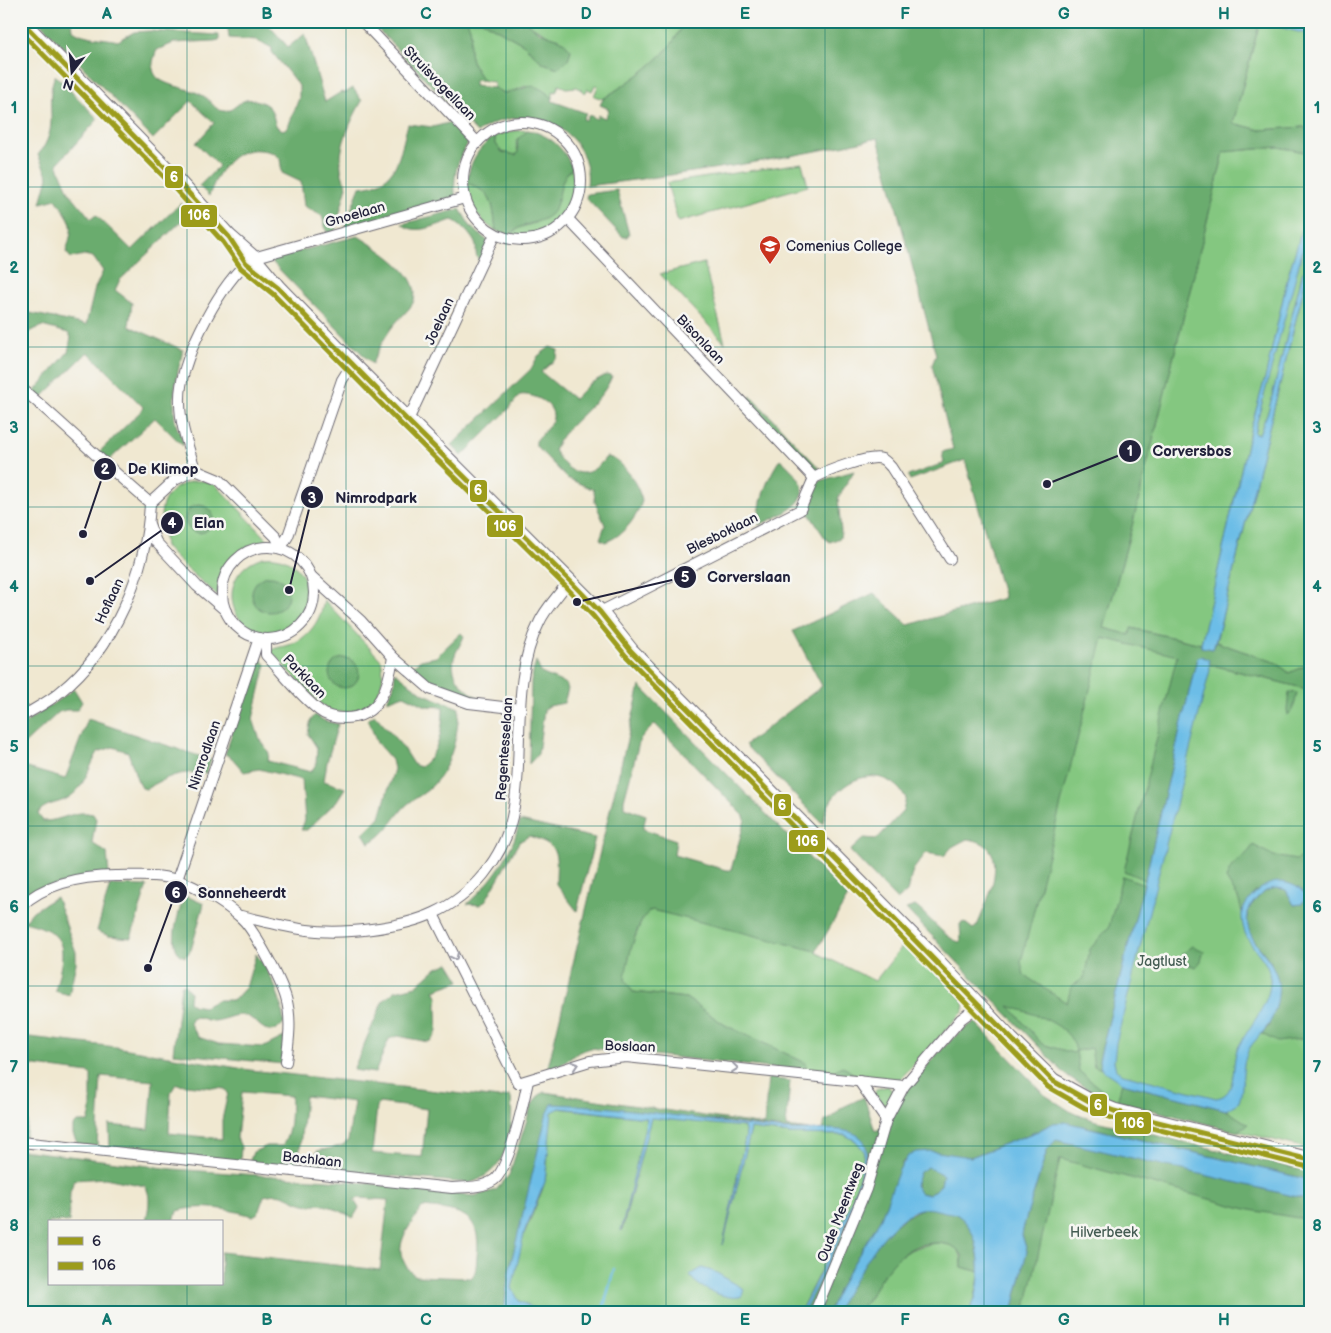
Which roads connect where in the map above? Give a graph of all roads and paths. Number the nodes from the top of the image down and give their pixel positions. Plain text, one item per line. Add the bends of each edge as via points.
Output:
1 (21, 21) edge
2 (362, 21) edge
3 (477, 142) junction
4 (465, 198) junction
5 (568, 219) junction
6 (495, 234) junction
7 (249, 260) junction
8 (352, 364) junction
9 (21, 388) edge
10 (405, 418) junction
11 (195, 470) junction
12 (814, 478) junction
13 (150, 503) junction
14 (149, 524) junction
15 (281, 548) junction
16 (950, 559) dead end
17 (312, 577) junction
18 (569, 580) junction
19 (226, 611) junction
20 (600, 612) junction
21 (263, 639) junction
22 (393, 657) junction
23 (521, 709) junction
24 (21, 717) edge
25 (176, 880) junction
26 (21, 906) edge
27 (433, 914) junction
28 (241, 916) junction
29 (980, 1005) junction
30 (286, 1062) dead end
31 (528, 1081) junction
32 (860, 1081) junction
33 (904, 1086) junction
34 (886, 1120) junction
35 (21, 1142) edge
36 (1310, 1160) edge
37 (815, 1312) edge

1 - 7 street via 171,174
2 - 3 street, Struisvogellaan
3 - 4 street via 464,168
3 - 5 street via 490,131 521,121 545,127 566,140 575,154 581,186
4 - 6 street via 471,212
4 - 7 street, Gnoelaan
5 - 6 street via 552,232 534,239 514,240
5 - 12 street, Bisonlaan
6 - 10 street, Joelaan via 411,414
7 - 8 street
7 - 11 street via 210,310 184,371 180,402
8 - 10 street
8 - 15 street via 342,380
9 - 13 street
10 - 18 street
11 - 13 street via 175,480
11 - 15 street via 219,480 276,537
12 - 16 street via 872,458 883,459
12 - 20 street, Blesboklaan via 800,510
13 - 14 street, Hoflaan
14 - 19 street via 156,542 197,586
14 - 24 street, Hoflaan via 137,573 102,646 84,670 60,693
15 - 17 street via 303,562
15 - 19 street via 263,546 246,551 233,562 224,577 222,594
17 - 21 street via 313,607 306,620 288,634
17 - 22 street via 361,621
18 - 20 street
18 - 23 street, Regentesselaan via 539,623 524,673
19 - 21 street via 245,633
20 - 29 street via 631,650
21 - 22 street, Parklaan via 266,655 320,712 336,718 362,714 379,702 390,680
21 - 25 street, Nimrodlaan
22 - 23 street via 430,689 468,703
23 - 27 street, Regentesselaan via 518,782 512,818 500,850 478,881
25 - 26 street via 149,876 90,876 54,885 33,895
25 - 28 street
27 - 28 street, Regentesselaan via 378,928 345,931 308,930
27 -> 31 street via 518,1084
28 - 30 street via 262,948 286,998 289,1034
29 - 33 street, Oude Meentweg via 961,1019
29 - 36 street via 1040,1070 1089,1102
31 -> 32 street, Boslaan via 590,1061 626,1057
31 - 35 street, Bachlaan via 512,1145 496,1180 483,1186 452,1188
32 - 33 street, Boslaan
32 - 34 street
33 - 34 street, Oude Meentweg
34 - 37 street, Oude Meentweg via 866,1189

